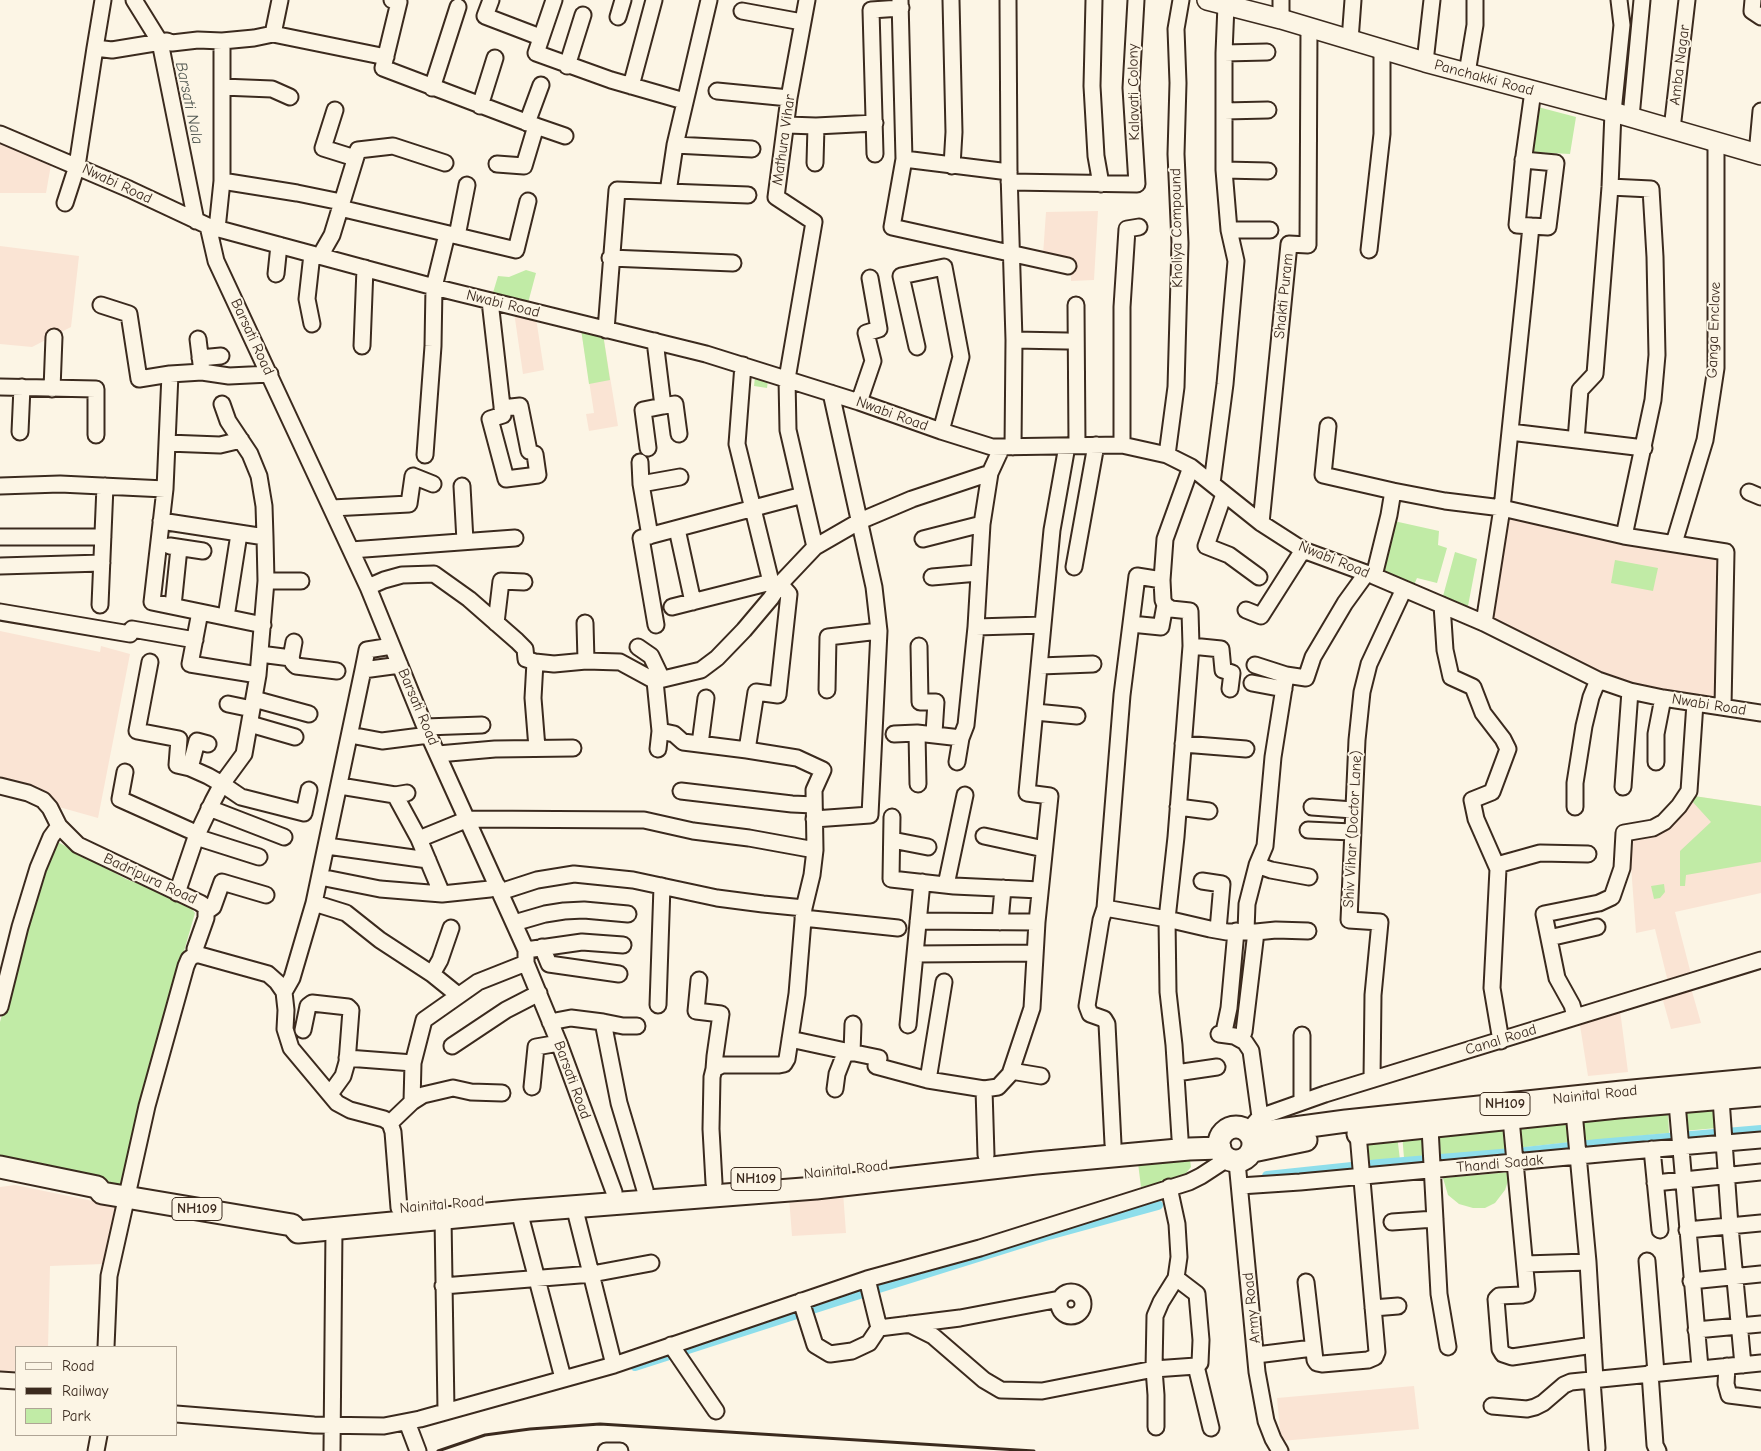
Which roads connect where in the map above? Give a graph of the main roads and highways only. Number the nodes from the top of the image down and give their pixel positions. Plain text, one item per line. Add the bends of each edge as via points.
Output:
1 (1207, 0) edge
2 (1759, 154) edge
3 (1761, 1085) edge
4 (1429, 1120) junction
5 (1235, 1143) junction
6 (964, 1164) junction
7 (0, 1167) edge
8 (0, 1178) edge
9 (102, 1193) junction
10 (518, 1205) junction
11 (399, 1215) junction
12 (292, 1225) junction

1 - 2 main road, Panchakki Road
3 - 4 highway, Nainital Road / NH109
3 - 4 highway, Nainital Road / NH109 via 1721,1099 1511,1119
4 - 5 highway, Nainital Road / NH109 via 1358,1134 1292,1142
4 - 5 highway, Nainital Road / NH109 via 1346,1121
5 - 6 highway, Nainital Road / NH109
5 - 6 highway, Nainital Road / NH109 via 1180,1138 986,1155
6 - 10 highway, Nainital Road / NH109 via 614,1192
6 - 10 highway, Nainital Road / NH109 via 816,1188 574,1206
7 - 9 highway, Nainital Road / NH109 via 97,1188
8 - 9 highway, Nainital Road / NH109 via 96,1197
9 - 12 highway, Nainital Road / NH109
10 - 11 highway, Nainital Road / NH109
10 - 11 highway, Nainital Road / NH109 via 443,1217
11 - 12 highway, Nainital Road / NH109 via 296,1220
11 - 12 highway, Nainital Road / NH109 via 298,1232

